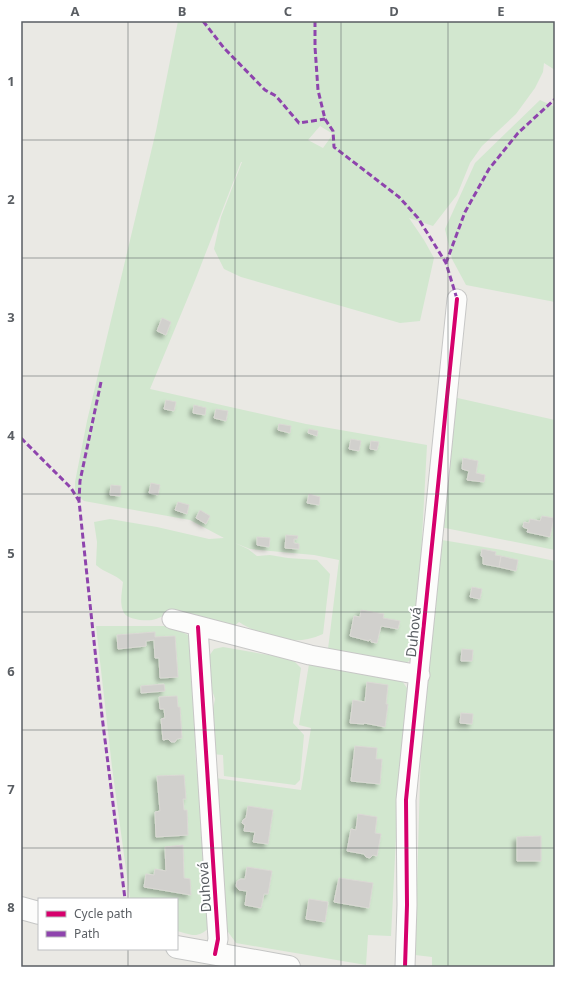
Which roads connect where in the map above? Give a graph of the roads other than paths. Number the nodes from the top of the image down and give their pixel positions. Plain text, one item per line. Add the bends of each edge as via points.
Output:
1 (457, 299) dead end
2 (172, 619) dead end
3 (198, 627) junction
4 (420, 675) junction
5 (21, 908) edge
6 (38, 913) edge
7 (178, 947) edge
8 (215, 954) junction
9 (289, 967) edge
10 (405, 967) edge

1 - 4 street, Duhová
2 - 3 street, Duhová
3 - 4 street, Duhová via 310,655
3 - 8 street, Duhová via 218,939
4 - 10 street, Duhová via 406,800
5 - 6 main road
7 - 8 main road
8 - 9 main road

